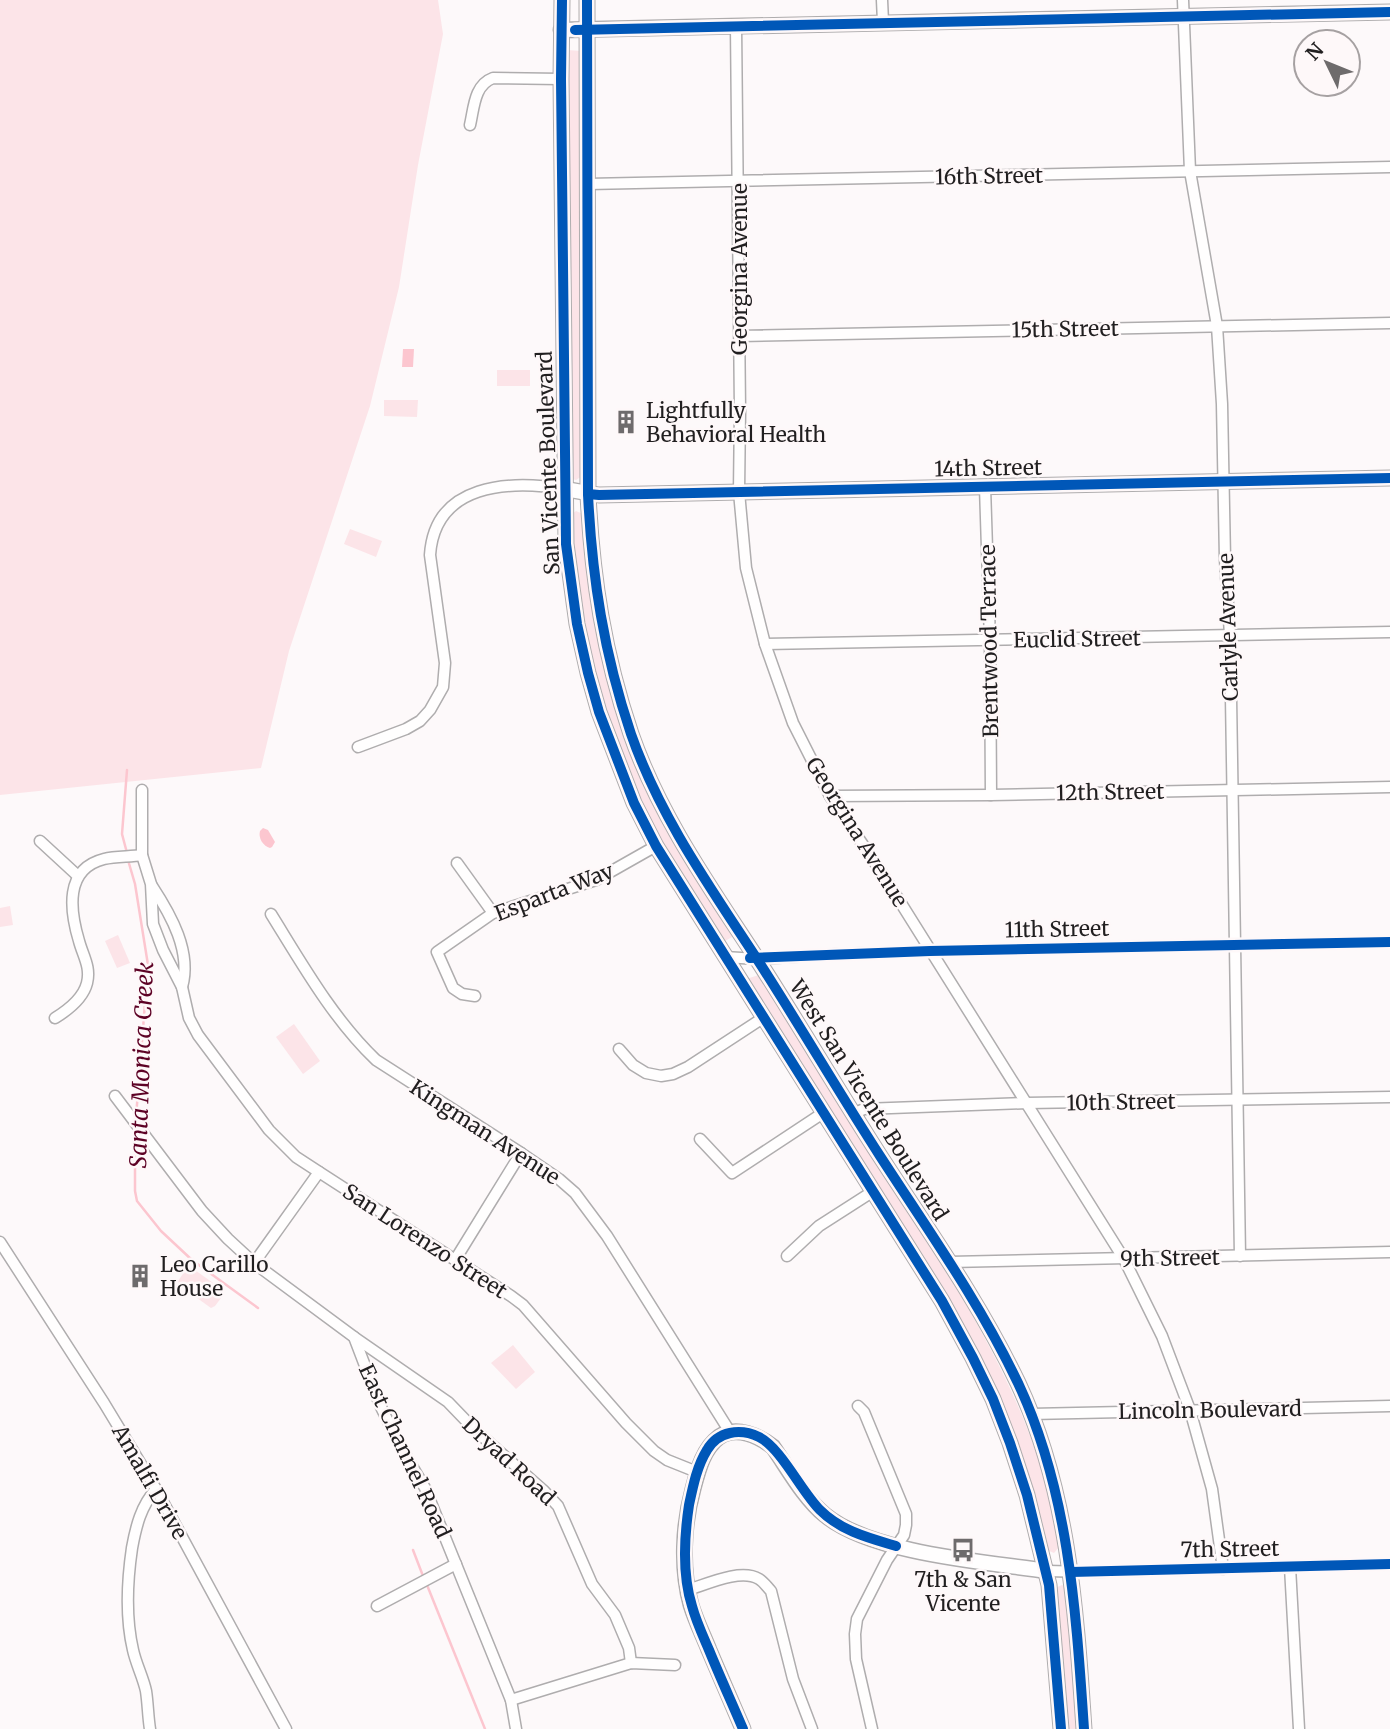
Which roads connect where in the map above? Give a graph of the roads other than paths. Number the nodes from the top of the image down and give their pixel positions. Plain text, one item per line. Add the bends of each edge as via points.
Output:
1 (562, 0) edge
2 (587, 0) edge
3 (882, 0) edge
4 (1183, 0) edge
5 (1390, 12) edge
6 (1183, 16) junction
7 (883, 22) junction
8 (736, 26) junction
9 (561, 30) junction
10 (587, 30) junction
11 (561, 79) junction
12 (470, 125) dead end
13 (1390, 167) edge
14 (1190, 171) junction
15 (739, 181) junction
16 (588, 184) junction
17 (1390, 323) edge
18 (1217, 326) junction
19 (740, 336) junction
20 (1390, 478) edge
21 (1223, 482) junction
22 (985, 487) junction
23 (565, 489) junction
24 (738, 492) junction
25 (588, 494) junction
26 (1390, 632) edge
27 (1230, 635) junction
28 (990, 641) junction
29 (765, 644) junction
30 (358, 747) dead end
31 (1390, 787) edge
32 (142, 790) dead end
33 (1232, 790) junction
34 (991, 795) junction
35 (830, 796) junction
36 (40, 841) dead end
37 (656, 846) junction
38 (142, 855) junction
39 (457, 863) dead end
40 (78, 876) junction
41 (151, 884) junction
42 (493, 913) junction
43 (271, 914) dead end
44 (1390, 942) edge
45 (1235, 944) junction
46 (930, 951) junction
47 (725, 957) junction
48 (757, 958) junction
49 (182, 987) junction
50 (475, 996) dead end
51 (55, 1018) dead end
52 (764, 1018) junction
53 (619, 1049) dead end
54 (115, 1096) dead end
55 (1390, 1097) edge
56 (1237, 1099) junction
57 (1027, 1103) junction
58 (823, 1113) junction
59 (853, 1114) junction
60 (700, 1139) dead end
61 (522, 1153) junction
62 (319, 1172) junction
63 (872, 1192) junction
64 (0, 1242) edge
65 (1390, 1252) edge
66 (787, 1256) dead end
67 (1240, 1256) junction
68 (1124, 1259) junction
69 (455, 1260) junction
70 (950, 1262) junction
71 (254, 1263) junction
72 (354, 1337) junction
73 (853, 1393) dead end
74 (1390, 1406) edge
75 (1191, 1410) junction
76 (1031, 1414) junction
77 (730, 1432) junction
78 (698, 1472) junction
79 (156, 1489) junction
80 (896, 1546) junction
81 (456, 1564) junction
82 (1390, 1564) edge
83 (1290, 1567) junction
84 (1223, 1569) junction
85 (1047, 1571) junction
86 (1071, 1572) junction
87 (688, 1590) junction
88 (377, 1606) dead end
89 (631, 1663) junction
90 (675, 1665) dead end
91 (511, 1700) junction
92 (150, 1729) edge
93 (286, 1729) edge
94 (516, 1729) edge
95 (743, 1729) edge
96 (812, 1729) edge
97 (872, 1729) edge
98 (1061, 1729) edge
99 (1084, 1729) edge
100 (1299, 1729) edge

1 - 9 main road, San Vicente Boulevard
2 - 10 main road, West San Vicente Boulevard
3 - 7 street
4 - 6 street, Carlyle Avenue
5 - 6 main road
6 - 7 main road
6 - 14 street, Carlyle Avenue
7 - 8 main road
8 - 10 main road
8 - 15 street, Georgina Avenue
9 - 10 main road
9 - 11 main road, San Vicente Boulevard
10 - 16 main road, West San Vicente Boulevard
11 - 12 street via 486,81 478,92
11 - 23 main road, San Vicente Boulevard
13 - 14 street, 16th Street
14 - 15 street, 16th Street
14 - 18 street, Carlyle Avenue
15 - 16 street, 16th Street
15 - 19 street, Georgina Avenue
16 - 25 main road, West San Vicente Boulevard
17 - 18 street, 15th Street
18 - 19 street, 15th Street
18 - 21 street, Carlyle Avenue
19 - 24 street, Georgina Avenue
20 - 21 main road, 14th Street
21 - 22 main road, 14th Street
21 - 27 street, Carlyle Avenue
22 - 24 main road, 14th Street
22 - 28 street, Brentwood Terrace
23 - 25 main road, 14th Street
23 - 30 street via 498,486 466,496 440,520 430,555 445,663 443,687 420,721
23 - 37 main road, San Vicente Boulevard via 566,544 588,673 615,755
24 - 25 main road, 14th Street
24 - 29 street, Georgina Avenue via 746,568
25 - 48 main road, West San Vicente Boulevard via 600,617 632,737 668,819
26 - 27 street, Euclid Street
27 - 28 street, Euclid Street
27 - 33 street, Carlyle Avenue
28 - 29 street, Euclid Street
28 - 34 street, Brentwood Terrace
29 - 35 street, Georgina Avenue via 793,723
31 - 33 street, 12th Street
32 - 38 street, San Lorenzo Street
33 - 34 street, 12th Street
33 - 45 street, Carlyle Avenue
34 - 35 street, 12th Street
35 - 46 street, Georgina Avenue
36 - 40 street
37 - 42 street, Esparta Way via 596,880
37 - 47 main road, San Vicente Boulevard
38 - 40 street via 104,859
38 - 41 street, San Lorenzo Street
39 - 42 street
40 - 51 street via 71,900 88,975 82,995
41 - 49 street, San Lorenzo Street via 153,924
41 - 49 street, San Lorenzo Street via 184,950
42 - 50 street, Esparta Way via 437,952 453,988
43 - 61 street, Kingman Avenue via 359,1044 376,1060
44 - 45 street, 11th Street
45 - 46 street, 11th Street
45 - 56 street, Carlyle Avenue
46 - 48 street, 11th Street
46 - 57 street, Georgina Avenue
47 - 48 street, 11th Street
47 - 52 main road, San Vicente Boulevard
48 - 59 main road, West San Vicente Boulevard
49 - 62 street, San Lorenzo Street via 189,1018 212,1054 269,1130
52 - 53 street via 673,1074 646,1073
52 - 58 main road, San Vicente Boulevard
54 - 71 street, East Channel Road via 202,1210
55 - 56 street, 10th Street
56 - 57 street, 10th Street
56 - 67 street, Carlyle Avenue
57 - 59 street, 10th Street via 864,1109
57 - 68 street, Georgina Avenue
58 - 60 street via 732,1172
58 - 63 main road, San Vicente Boulevard
59 - 70 main road, West San Vicente Boulevard
61 - 69 street
61 - 77 street, Kingman Avenue via 567,1186 590,1211
62 - 69 street, San Lorenzo Street
62 - 71 street
63 - 66 street via 819,1226
63 - 85 main road, San Vicente Boulevard via 942,1301 993,1399 1027,1495
64 - 79 street, Amalfi Drive
65 - 67 street, 9th Street
67 - 68 street, 9th Street
68 - 70 street, 9th Street
68 - 75 street, Georgina Avenue via 1162,1336
69 - 78 street, San Lorenzo Street via 523,1305 654,1451
70 - 76 main road, West San Vicente Boulevard
71 - 72 street, East Channel Road
72 - 81 street, East Channel Road via 380,1405 425,1488
72 - 89 street, Dryad Road via 448,1402 558,1506 592,1584 615,1615
73 - 80 street via 905,1514 904,1535
74 - 75 street, Lincoln Boulevard
75 - 76 street, Lincoln Boulevard
75 - 84 street, Georgina Avenue via 1212,1489
76 - 86 main road, West San Vicente Boulevard via 1053,1481
77 - 78 main road via 710,1445
77 - 80 main road, 7th Street via 757,1436 773,1447 819,1510 835,1522
78 - 87 main road via 686,1525
79 - 92 street via 141,1512 134,1540 127,1612
79 - 93 street, Amalfi Drive
80 - 85 main road, 7th Street
80 - 97 street via 858,1619 855,1634
81 - 88 street
81 - 91 street, East Channel Road
82 - 83 street, 7th Street
83 - 84 street, 7th Street
83 - 100 street
84 - 86 street, 7th Street
85 - 86 street, 7th Street
85 - 98 main road, San Vicente Boulevard
86 - 99 main road, West San Vicente Boulevard
87 - 95 main road via 698,1625
87 - 96 street via 743,1576 757,1577 771,1591 793,1679
89 - 90 street
89 - 91 street
91 - 94 street, East Channel Road

